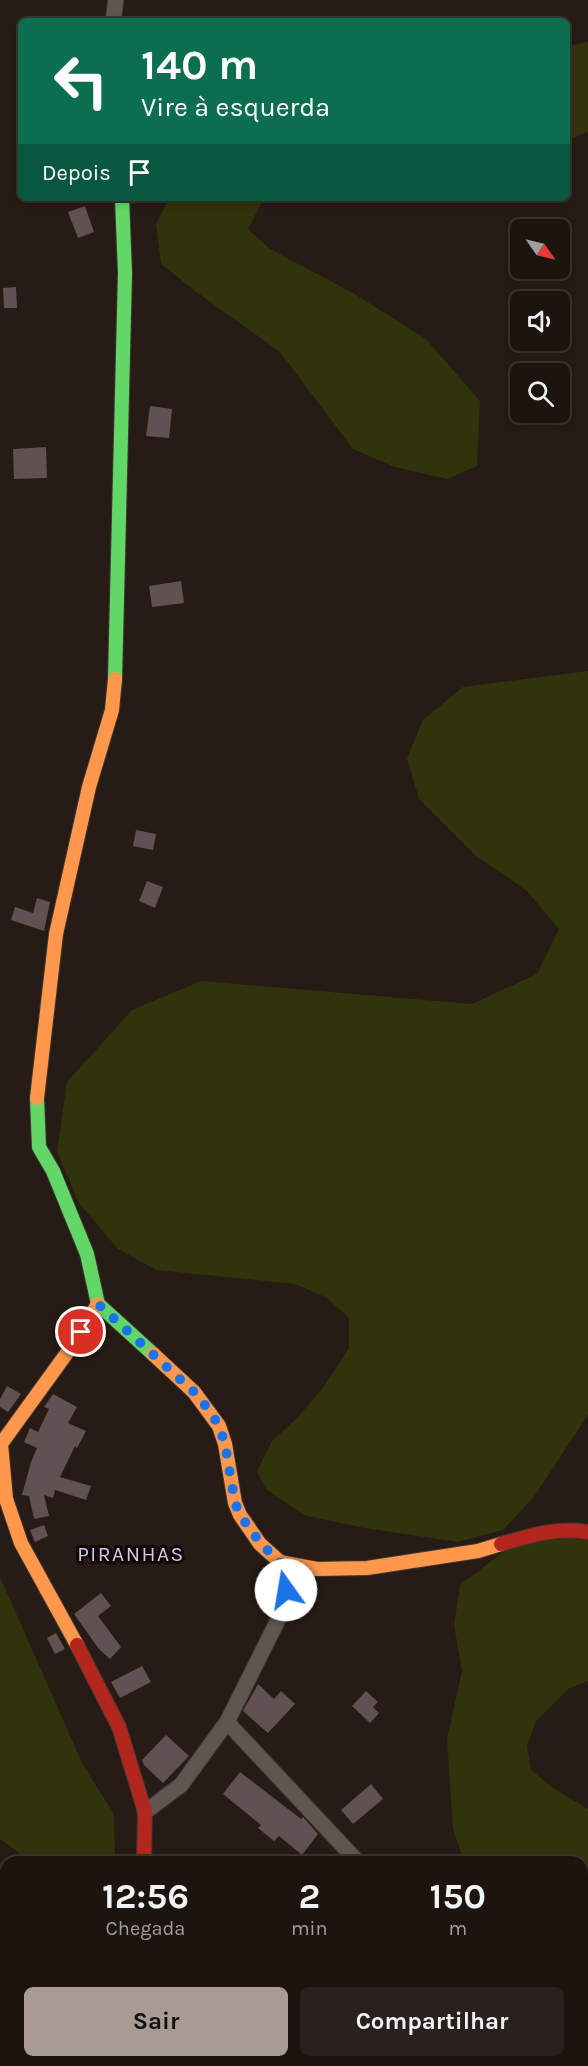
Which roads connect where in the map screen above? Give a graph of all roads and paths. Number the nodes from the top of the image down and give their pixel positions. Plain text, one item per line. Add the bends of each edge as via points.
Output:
1 (116, 0) edge
2 (113, 18) edge
3 (122, 201) edge
4 (98, 1304) junction
5 (1, 1444) edge
6 (588, 1532) edge
7 (280, 1562) junction
8 (227, 1722) junction
9 (145, 1812) junction
10 (144, 1856) edge
11 (352, 1856) edge

1 - 2 street
3 - 4 street via 125,285 115,681 112,710 89,788 56,934 36,1108 39,1147 87,1254
4 - 5 street
4 - 7 street via 209,1410 225,1444 240,1515
5 - 9 street via 6,1499 21,1543 104,1693 119,1727
6 - 7 street via 543,1531 478,1551 367,1568 317,1569
7 - 8 street via 286,1590 284,1608
8 - 9 street via 181,1785
8 - 11 street
9 - 10 street

